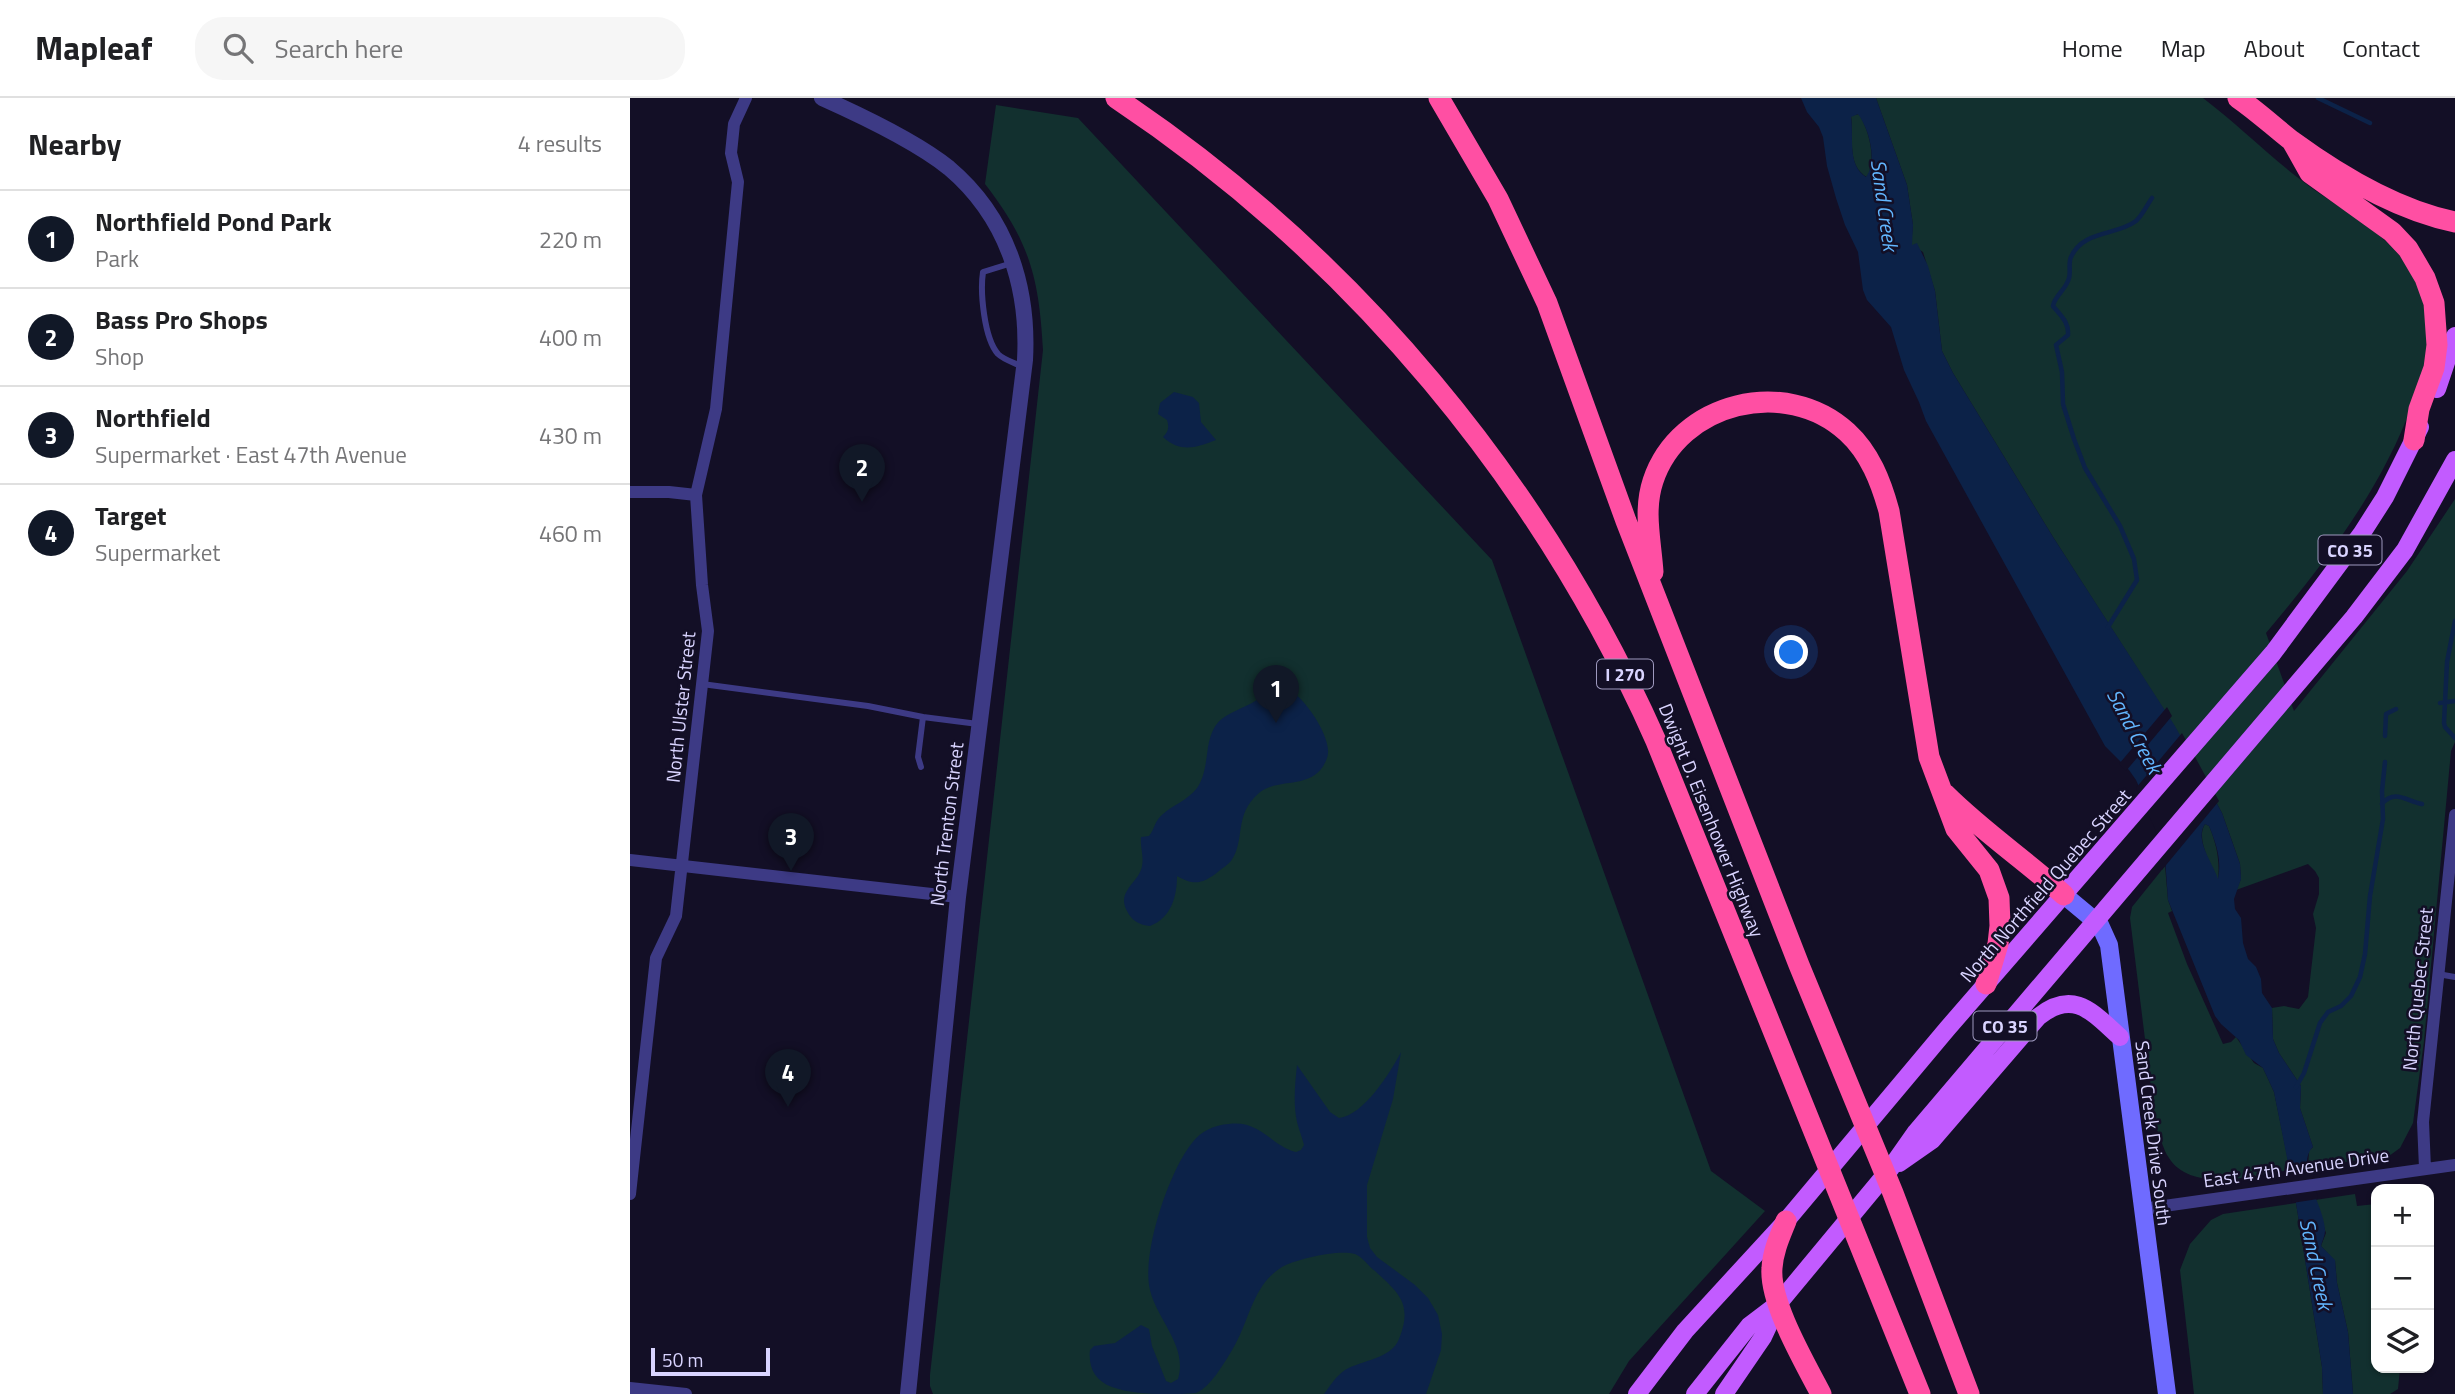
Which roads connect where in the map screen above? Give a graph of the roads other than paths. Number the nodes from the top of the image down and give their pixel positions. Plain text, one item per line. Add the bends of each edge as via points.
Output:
1 (746, 98) edge
2 (822, 98) edge
3 (1116, 98) edge
4 (1438, 98) edge
5 (2238, 98) edge
6 (2292, 141) junction
7 (2455, 222) edge
8 (1014, 262) junction
9 (2455, 336) edge
10 (1024, 368) junction
11 (2414, 440) junction
12 (2455, 460) edge
13 (630, 492) edge
14 (696, 495) junction
15 (1655, 595) junction
16 (702, 684) junction
17 (923, 717) junction
18 (980, 724) junction
19 (921, 768) dead end
20 (1939, 787) junction
21 (2455, 816) edge
22 (2453, 846) edge
23 (630, 860) edge
24 (682, 866) junction
25 (2064, 895) junction
26 (958, 897) junction
27 (2095, 921) junction
28 (2438, 974) junction
29 (2455, 977) edge
30 (1986, 984) junction
31 (2120, 1037) junction
32 (1919, 1140) junction
33 (2455, 1165) edge
34 (2425, 1168) junction
35 (630, 1194) edge
36 (2143, 1209) junction
37 (1786, 1221) junction
38 (1778, 1304) junction
39 (630, 1388) edge
40 (686, 1394) edge
41 (908, 1394) edge
42 (1637, 1394) edge
43 (1695, 1394) edge
44 (1724, 1394) edge
45 (1821, 1394) edge
46 (1920, 1394) edge
47 (1969, 1394) edge
48 (2167, 1394) edge

1 - 14 street, North Ulster Street via 734,124 730,153 738,182 716,409
2 - 8 street, North Trenton Street via 947,167 982,204
3 - 46 highway, Dwight D. Eisenhower Highway / I 270 via 1241,191 1366,309 1458,412 1566,569 1657,741
4 - 15 highway, Dwight D. Eisenhower Highway / I 270 via 1498,199 1548,303
5 - 6 highway
6 - 7 highway via 2376,193
6 - 11 highway via 2310,173 2392,232 2425,278 2434,303 2437,345
8 - 10 street, North Trenton Street via 1026,317
8 - 10 lane via 983,272 981,284 990,343 1000,356
9 - 11 main road, North Northfield Quebec Street / CO 35
10 - 18 street, North Trenton Street
11 - 25 main road, North Northfield Quebec Street / CO 35 via 2362,534 2273,653
12 - 27 main road, CO 35 via 2405,550 2354,617
13 - 14 street
14 - 16 street, North Ulster Street via 708,631
15 - 20 highway via 1649,498 1658,468 1686,432 1712,413 1752,402 1796,405 1831,420 1860,445 1884,492 1920,717
15 - 47 highway, Dwight D. Eisenhower Highway / I 270
16 - 17 lane
16 - 24 street, North Ulster Street
17 - 18 lane
17 - 19 lane
18 - 26 street, North Trenton Street
20 - 25 highway via 1985,832
20 - 30 highway via 1956,829 1989,870 1999,898 1998,944
21 - 22 street, North Quebec Street
22 - 28 street, North Quebec Street
23 - 24 street
24 - 26 street
24 - 35 street, North Ulster Street via 676,916 656,958
25 - 27 main road, Sand Creek Drive South
25 - 30 main road, North Northfield Quebec Street / CO 35
26 - 41 street, North Trenton Street
27 - 31 main road, Sand Creek Drive South via 2109,945
27 - 32 main road, CO 35
28 - 29 lane
28 - 34 street, North Quebec Street via 2423,1122
30 - 37 main road, North Northfield Quebec Street / CO 35
31 - 32 main road via 2081,1005 2059,1004 2048,1009 1931,1140
31 - 36 main road, Sand Creek Drive South
32 - 38 main road, CO 35
33 - 34 street, East 47th Avenue Drive
34 - 36 street, East 47th Avenue Drive
36 - 48 main road, Sand Creek Drive South
37 - 38 highway via 1771,1270
37 - 42 main road, North Northfield Quebec Street / CO 35 via 1685,1331
38 - 43 main road, CO 35 via 1749,1326
38 - 44 main road via 1763,1337
38 - 45 highway
39 - 40 street

